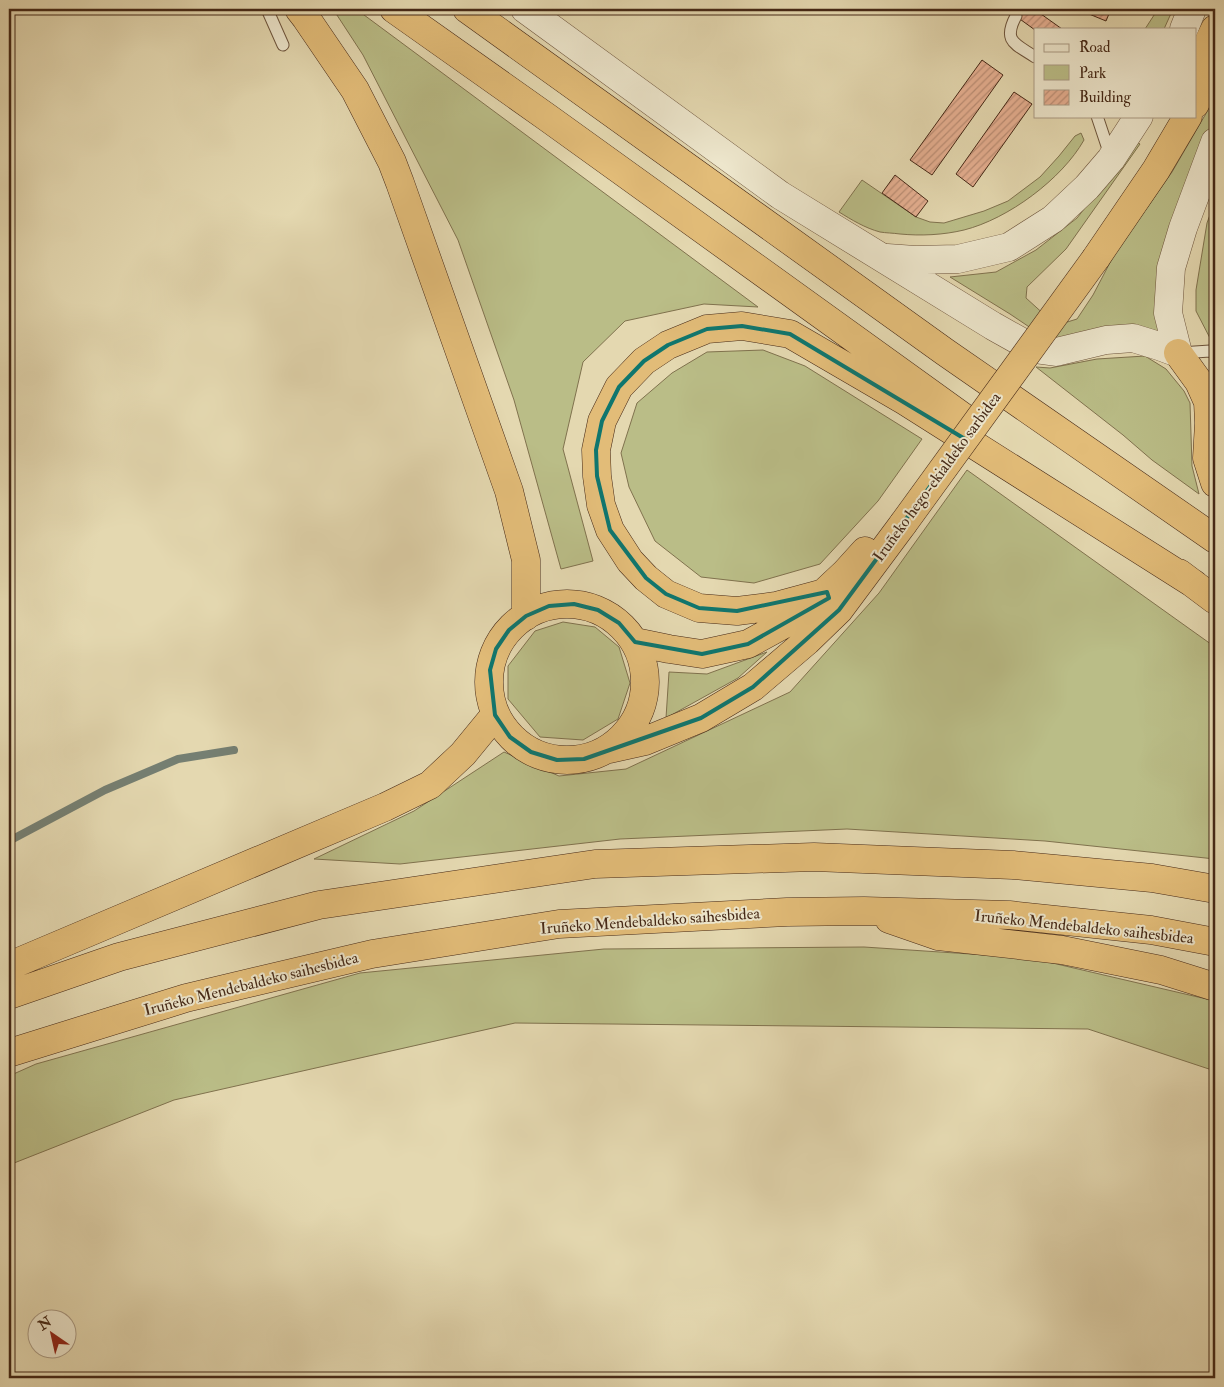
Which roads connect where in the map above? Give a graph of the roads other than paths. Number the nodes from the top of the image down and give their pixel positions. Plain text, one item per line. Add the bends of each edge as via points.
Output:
1 (267, 9) edge
2 (299, 9) edge
3 (394, 9) edge
4 (467, 9) edge
5 (525, 9) edge
6 (1192, 9) edge
7 (1016, 16) dead end
8 (1184, 28) edge
9 (1215, 29) edge
10 (283, 45) dead end
11 (1034, 56) edge
12 (1215, 62) edge
13 (1196, 68) edge
14 (1196, 102) edge
15 (1097, 118) edge
16 (1139, 118) edge
17 (1169, 118) edge
18 (1187, 118) edge
19 (1215, 142) edge
20 (1111, 159) junction
21 (1089, 255) junction
22 (883, 257) junction
23 (1215, 352) edge
24 (1178, 353) junction
25 (1215, 483) edge
26 (898, 519) junction
27 (1215, 539) edge
28 (1205, 592) edge
29 (824, 593) junction
30 (526, 616) junction
31 (635, 642) junction
32 (495, 714) junction
33 (609, 749) junction
34 (1215, 889) edge
35 (864, 911) junction
36 (1215, 942) edge
37 (9, 966) edge
38 (1215, 987) edge
39 (9, 995) edge
40 (9, 1053) edge

1 - 10 lane
2 - 30 highway via 355,90 400,183 509,491 526,560
3 - 28 highway
4 - 27 highway via 945,352
5 - 22 street via 780,195
6 - 8 street
7 - 11 lane via 1011,26 1012,41
9 - 13 highway
12 - 14 highway
15 - 20 lane
16 - 20 street
17 - 21 highway, Iruñeko hego-ekialdeko sarbidea
18 - 21 highway, Iruñeko hego-ekialdeko sarbidea via 1156,170
19 - 24 street via 1171,268 1168,312
20 - 22 street via 1053,219 1009,247 958,259
21 - 26 highway, Iruñeko hego-ekialdeko sarbidea, bridge
22 - 24 street via 1034,349 1056,352 1106,340 1133,338
23 - 24 lane
24 - 25 highway via 1199,382 1208,402 1207,458
26 - 29 highway, Iruñeko hego-ekialdeko sarbidea
26 - 33 highway, Iruñeko hego-ekialdeko sarbidea via 839,610 753,687 701,718 645,740
28 - 29 highway via 905,401 790,334 742,326 707,330 668,345 644,361 620,387 602,421 596,450 601,505 610,530 630,560 666,594 699,608 737,611 776,606
29 - 31 highway, Iruñeko hego-ekialdeko sarbidea via 799,616 748,644 702,654
30 - 31 highway via 549,606 574,604 598,610 619,623
30 - 32 highway via 509,630 496,649 490,670 490,693
31 - 33 highway via 643,661 644,701 636,720
32 - 33 highway via 510,737 532,752 549,758 584,759
32 - 37 highway via 463,754 430,785
34 - 39 highway via 1152,878 1013,865 814,857 595,864 319,905 119,957
35 - 36 highway, Iruñeko Mendebaldeko saihesbidea via 1009,915 1150,930
35 - 38 highway via 938,936 1062,950 1161,970
35 - 40 highway, Iruñeko Mendebaldeko saihesbidea via 559,924 372,954 186,998

